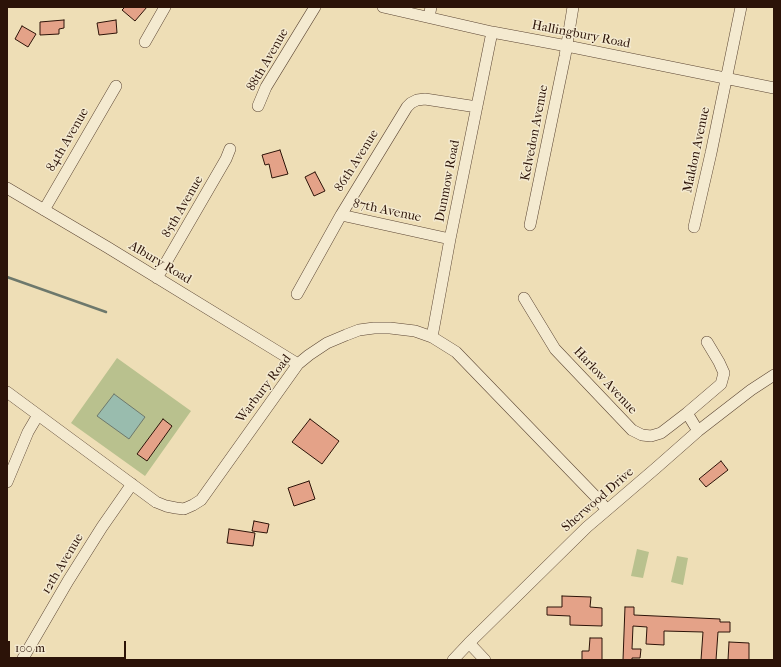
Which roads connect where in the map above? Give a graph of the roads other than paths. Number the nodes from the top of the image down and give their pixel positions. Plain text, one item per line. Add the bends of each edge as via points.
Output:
1 (165, 7) edge
2 (315, 7) edge
3 (383, 7) edge
4 (574, 7) edge
5 (741, 7) edge
6 (430, 12) edge
7 (492, 32) junction
8 (145, 42) dead end
9 (567, 46) junction
10 (726, 79) junction
11 (116, 86) dead end
12 (774, 88) edge
13 (258, 106) dead end
14 (477, 108) junction
15 (230, 149) dead end
16 (7, 188) edge
17 (44, 210) junction
18 (341, 215) junction
19 (530, 226) dead end
20 (694, 227) dead end
21 (450, 239) junction
22 (157, 278) junction
23 (296, 294) dead end
24 (524, 298) dead end
25 (432, 337) junction
26 (707, 342) dead end
27 (298, 364) junction
28 (774, 375) edge
29 (7, 392) edge
30 (687, 413) junction
31 (38, 415) junction
32 (698, 431) junction
33 (7, 482) edge
34 (132, 484) junction
35 (607, 510) junction
36 (469, 643) junction
37 (22, 660) edge
38 (453, 660) edge
39 (485, 660) edge

1 - 8 street
2 - 13 street, 88th Avenue via 266,87
3 - 6 street, Hallingbury Road
4 - 9 street, Kelvedon Avenue
5 - 10 street, Maldon Avenue
6 - 7 street, Hallingbury Road
7 - 9 street, Hallingbury Road
7 - 14 street, Dunmow Road
9 - 10 street, Hallingbury Road
9 - 19 street, Kelvedon Avenue
10 - 12 street, Hallingbury Road
10 - 20 street, Maldon Avenue
11 - 17 street, 84th Avenue
14 - 18 street, 86th Avenue via 425,99 411,103
14 - 21 street, Dunmow Road
15 - 22 street, 85th Avenue
16 - 17 street, Albury Road
17 - 22 street, Albury Road
18 - 21 street, 87th Avenue
18 - 23 street, 86th Avenue
21 - 25 street, Dunmow Road
22 - 27 street, Albury Road
24 - 30 street, Harlow Avenue via 555,349 632,430 651,436 660,433
25 - 27 street, Warbury Road via 416,331 390,328 359,330 327,343
25 - 35 street, Warbury Road via 456,352
26 - 30 street via 722,368 723,379 721,384
27 - 34 street, Warbury Road via 201,500 184,509 166,506 156,502
28 - 32 street, Sherwood Drive
29 - 31 street, Warbury Road
30 - 32 street
31 - 33 street
31 - 34 street, Warbury Road
32 - 35 street, Sherwood Drive
34 - 37 street, 12th Avenue via 68,581
35 - 36 street, Sherwood Drive
36 - 38 street, Sherwood Drive
36 - 39 street

